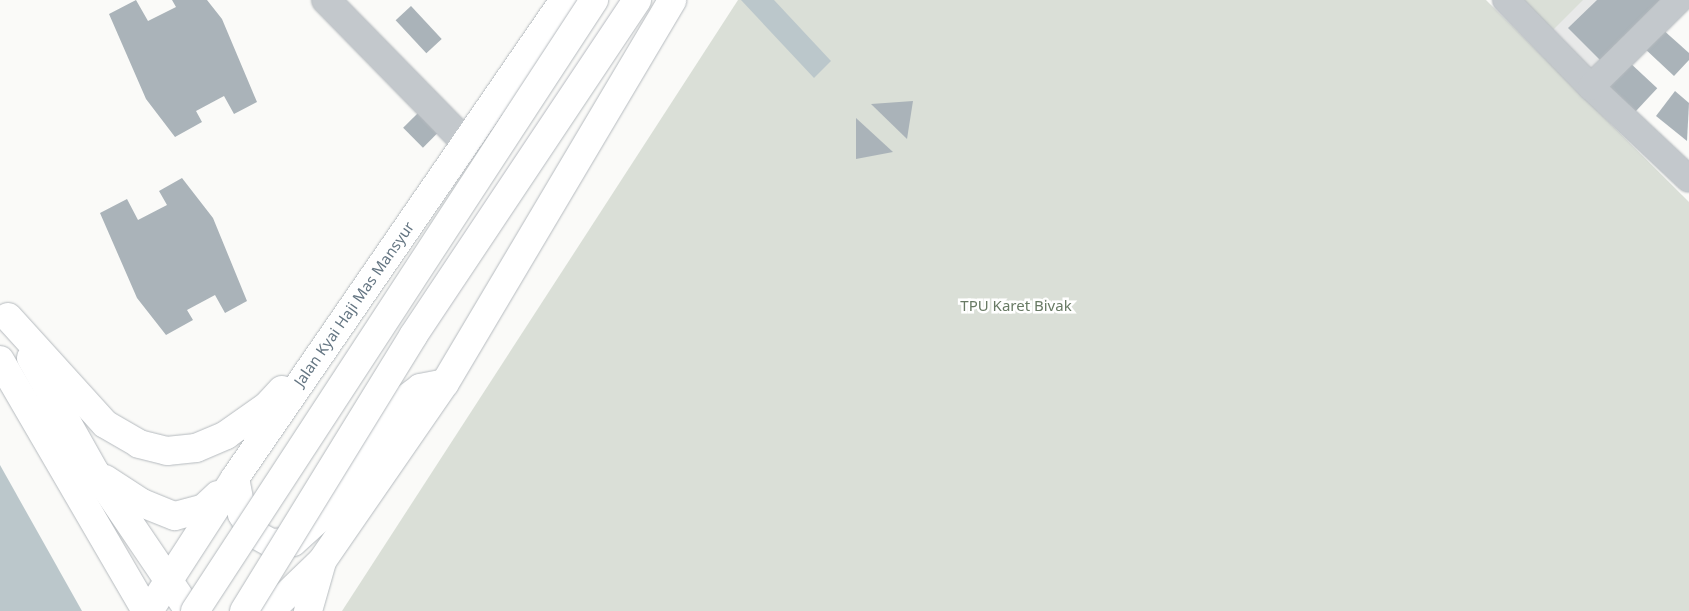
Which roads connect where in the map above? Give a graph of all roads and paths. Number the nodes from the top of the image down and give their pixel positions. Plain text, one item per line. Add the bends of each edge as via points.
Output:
1 (326, 0) edge
2 (564, 0) edge
3 (594, 0) edge
4 (638, 0) edge
5 (672, 0) edge
6 (1506, 0) edge
7 (1681, 0) edge
8 (1689, 5) edge
9 (1591, 88) junction
10 (466, 142) junction
11 (1689, 179) edge
12 (4, 310) edge
13 (323, 348) junction
14 (0, 360) edge
15 (444, 382) junction
16 (95, 472) junction
17 (235, 478) junction
18 (322, 561) junction
19 (168, 581) junction
20 (147, 611) edge
21 (189, 611) edge
22 (195, 611) edge
23 (244, 611) edge
24 (270, 611) edge
25 (308, 611) edge

1 - 10 street
2 - 10 main road, Jalan Kyai Haji Mas Mansyur
3 - 22 main road, Jalan Kyai Haji Mas Mansyur, bridge
4 - 23 main road, bridge via 413,336
5 - 15 main road
6 - 9 street
7 - 8 street
7 - 9 street
9 - 11 street
10 - 13 main road, Jalan Kyai Haji Mas Mansyur
12 - 13 main road via 106,424 139,444 167,450 196,448 226,435 267,406
12 - 16 main road
13 - 17 main road, Jalan Kyai Haji Mas Mansyur
14 - 20 main road
15 - 17 main road via 420,388 397,405 322,516 293,542 271,543 253,533 242,514
15 - 18 main road
16 - 17 main road via 142,503 175,516 204,508
16 - 19 main road
17 - 19 main road, Jalan Kyai Haji Mas Mansyur
18 - 24 main road
18 - 25 main road
19 - 20 main road, Jalan Kyai Haji Mas Mansyur
19 - 21 main road

